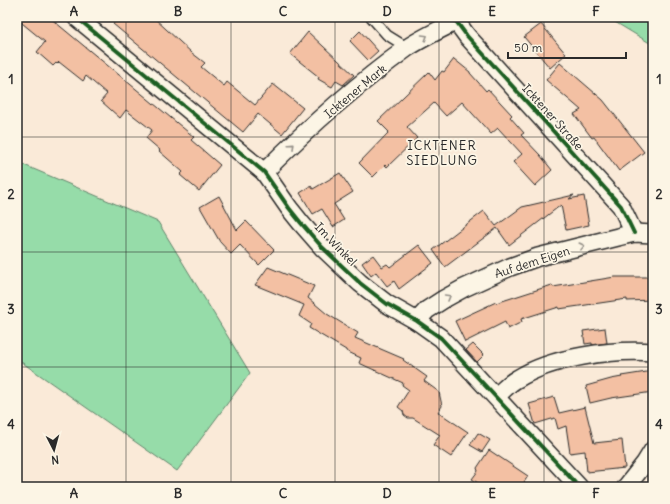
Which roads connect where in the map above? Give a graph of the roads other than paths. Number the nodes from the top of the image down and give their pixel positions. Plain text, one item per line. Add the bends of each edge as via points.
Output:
1 (76, 17) edge
2 (371, 17) edge
3 (454, 19) edge
4 (408, 48) junction
5 (264, 172) junction
6 (634, 233) junction
7 (653, 234) edge
8 (418, 321) junction
9 (653, 352) edge
10 (496, 396) junction
11 (653, 450) edge
12 (579, 487) edge
13 (626, 487) edge

1 - 5 street, Im Winkel
2 - 4 lane via 388,35
4 -> 3 street, Icktener Mark
3 - 6 street, Icktener Straße via 621,206
5 -> 4 street, Icktener Mark via 350,93
5 - 8 street, Im Winkel via 289,208 322,247 360,283
6 - 7 street
8 -> 6 street, Auf dem Eigen via 444,299 510,267 538,257
8 - 10 street, Im Winkel via 441,338
9 - 10 street via 592,354 556,363 516,379
10 - 12 street, Im Winkel
11 - 13 street

